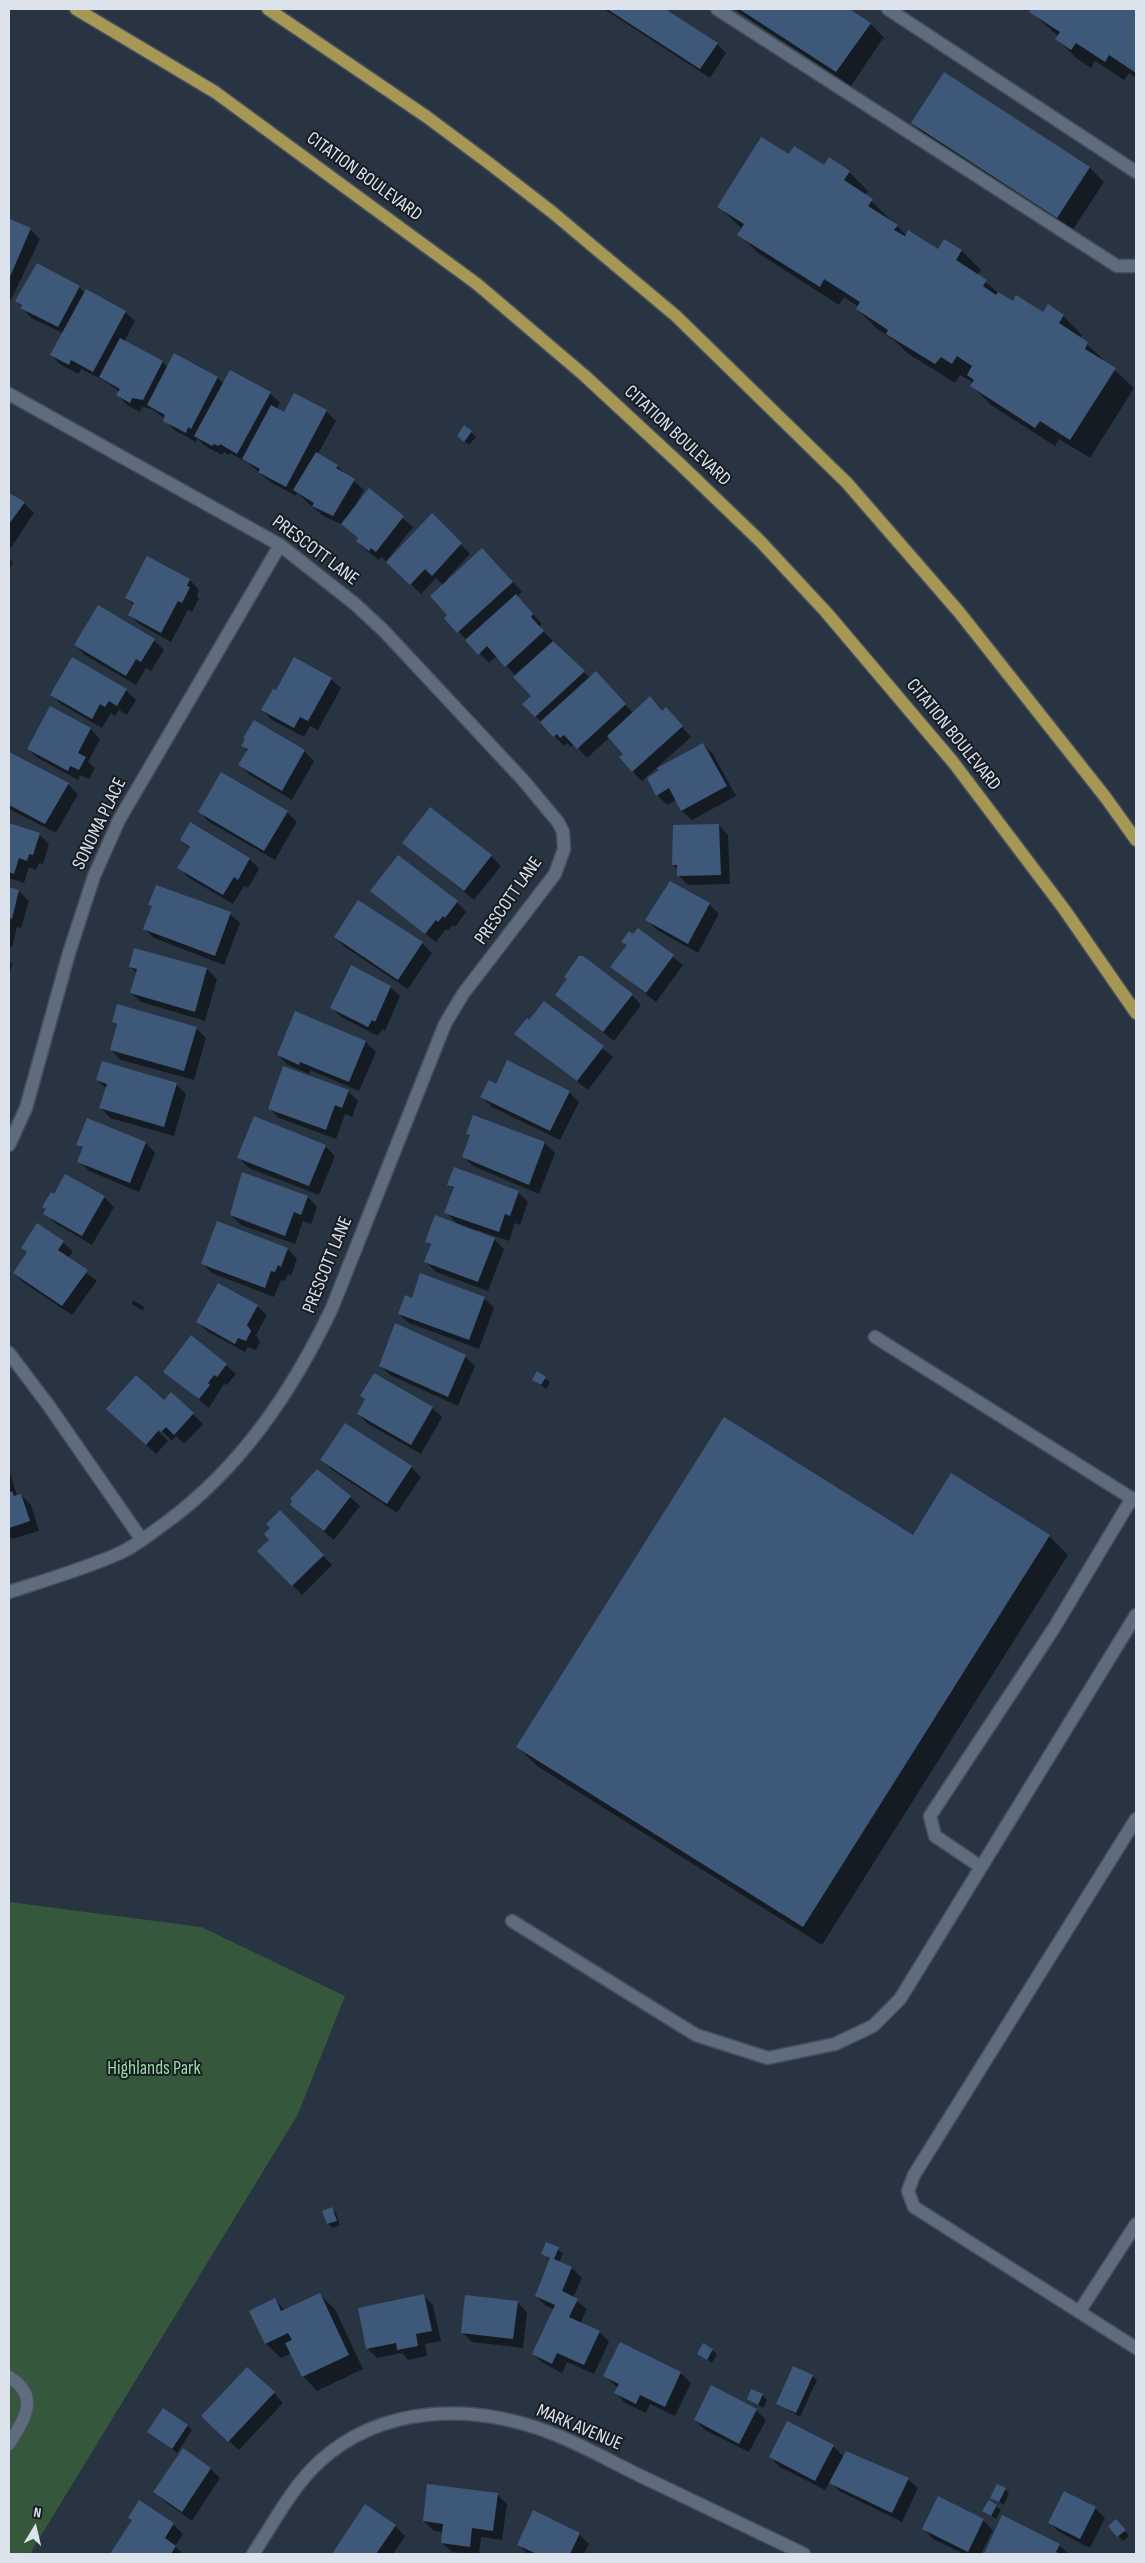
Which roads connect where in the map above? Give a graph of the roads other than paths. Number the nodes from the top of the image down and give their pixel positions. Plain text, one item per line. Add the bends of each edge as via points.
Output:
1 (76, 9) edge
2 (268, 9) edge
3 (716, 9) edge
4 (888, 9) edge
5 (1136, 172) edge
6 (1136, 266) edge
7 (9, 394) edge
8 (280, 545) junction
9 (1136, 840) edge
10 (1136, 1013) edge
11 (9, 1144) edge
12 (874, 1337) dead end
13 (9, 1353) edge
14 (1134, 1500) edge
15 (142, 1540) junction
16 (9, 1592) edge
17 (1136, 1615) edge
18 (1136, 1819) edge
19 (981, 1867) junction
20 (512, 1921) dead end
21 (1136, 2224) edge
22 (1079, 2312) junction
23 (1136, 2348) edge
24 (9, 2377) edge
25 (9, 2444) edge
26 (781, 2549) edge
27 (253, 2554) edge
28 (804, 2554) edge

1 - 10 main road, CITATION BOULEVARD via 215,92 477,284 585,376 680,464 760,541 826,612 953,762 1064,909
2 - 9 main road via 490,164 676,316 847,483 959,612
3 - 6 street via 1117,266
4 - 5 street
7 - 8 street, PRESCOTT LANE
8 - 11 street, SONOMA PLACE via 119,820 94,876 26,1108
8 - 15 street, PRESCOTT LANE via 356,604 398,645 558,822 563,832 564,849 555,874 463,994 445,1024 332,1308 277,1408 237,1459 195,1501
12 - 14 street
13 - 15 street
14 - 19 street via 930,1816 935,1836
15 - 16 street, PRESCOTT LANE via 121,1553
17 - 19 street
18 - 22 street via 914,2175 908,2191 914,2207
19 - 20 street via 900,1999 873,2026 836,2044 768,2058 696,2035
21 - 22 street
22 - 23 street
24 - 25 street via 19,2383 26,2396 28,2410
26 - 27 street, MARK AVENUE via 551,2433 492,2416 452,2412 415,2415 377,2426 343,2444 319,2462 299,2485
26 - 28 street, MARK AVENUE

